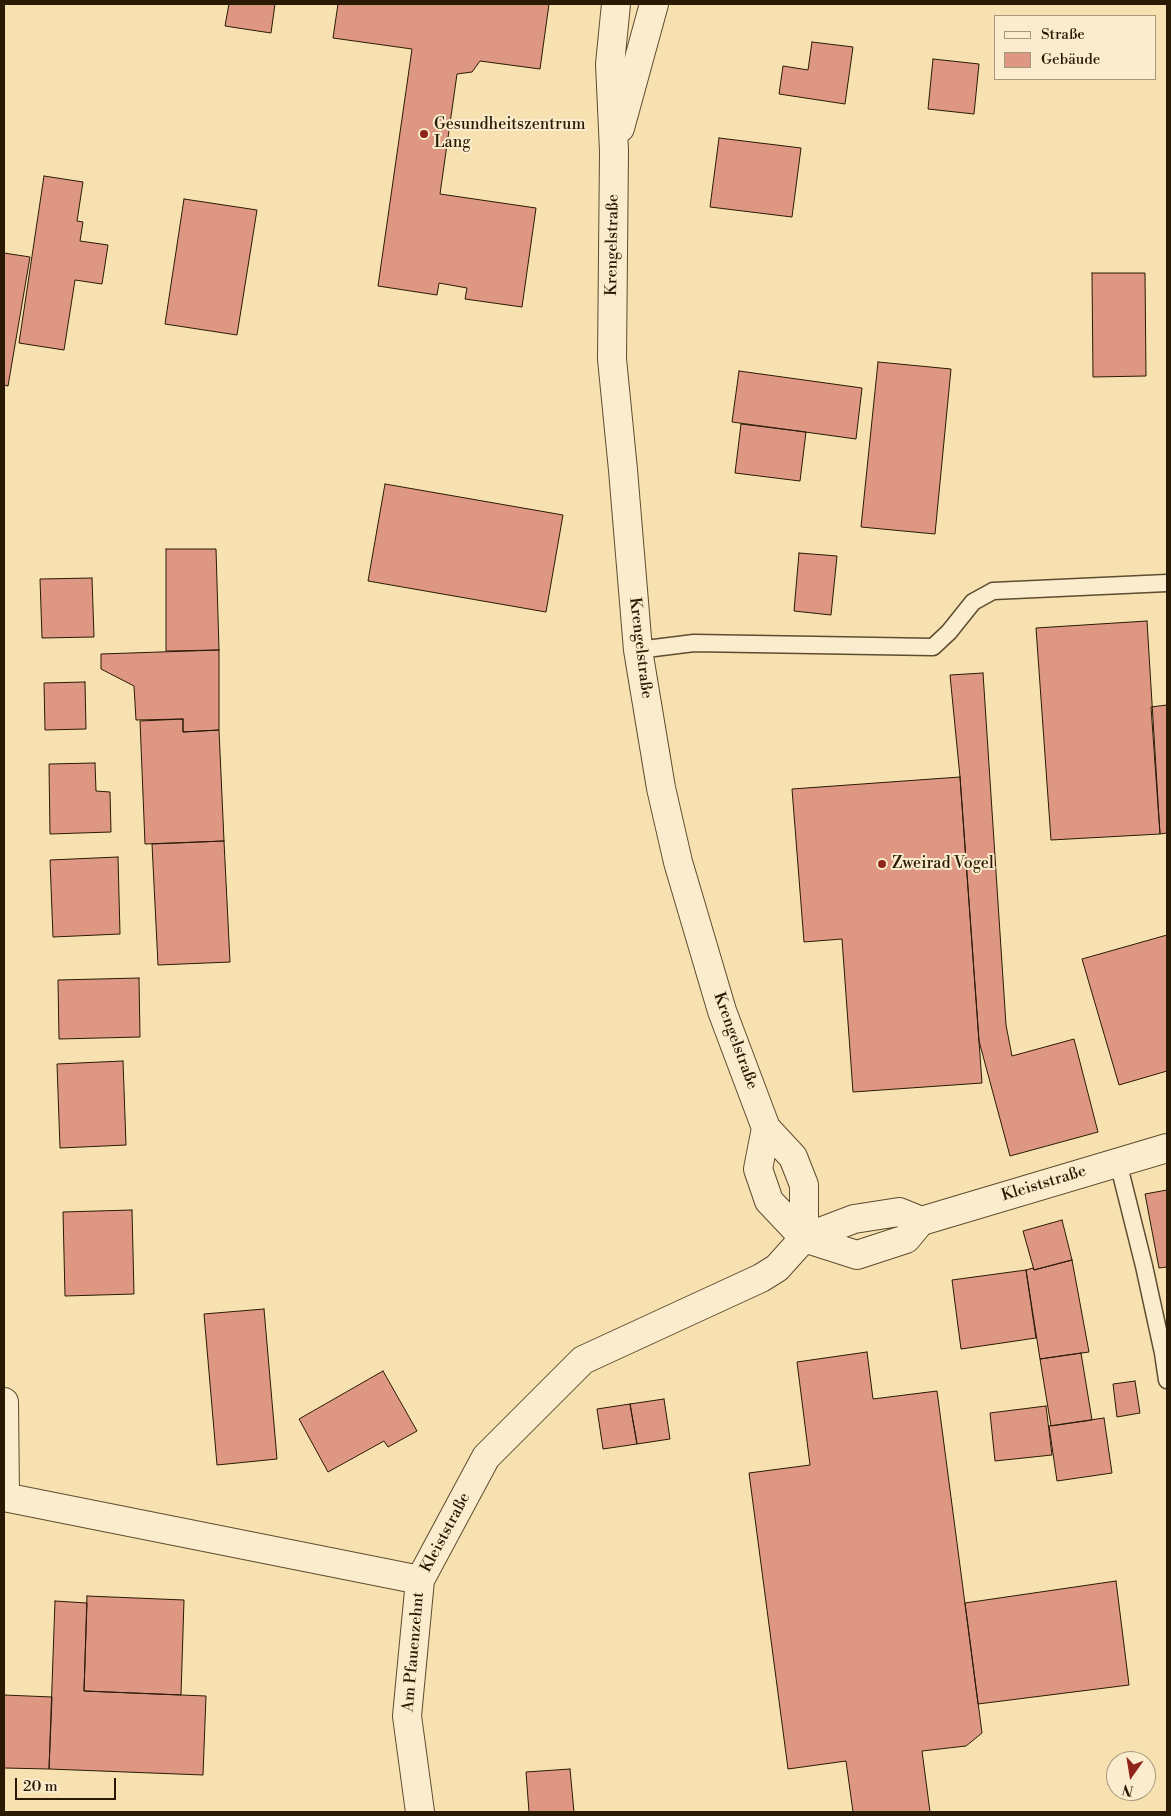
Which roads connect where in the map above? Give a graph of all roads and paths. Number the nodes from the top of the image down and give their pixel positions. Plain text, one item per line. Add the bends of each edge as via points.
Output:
1 (616, 4) edge
2 (654, 4) edge
3 (614, 152) junction
4 (1167, 583) edge
5 (638, 650) junction
6 (766, 1128) junction
7 (1167, 1148) edge
8 (1118, 1162) junction
9 (804, 1238) junction
10 (1167, 1380) edge
11 (4, 1402) edge
12 (4, 1496) edge
13 (420, 1580) junction
14 (420, 1812) edge

1 - 3 street, Krengelstraße via 610,64
2 - 3 street, Krengelstraße
3 - 5 street, Krengelstraße via 612,359
4 - 5 lane via 993,591 973,602 933,647 694,643
5 - 6 street, Krengelstraße via 661,788 678,862 722,1011
6 - 9 street, Krengelstraße via 793,1157 804,1185
6 - 9 street via 758,1169 769,1201
7 - 8 street, Kleiststraße
8 - 9 street, Kleiststraße via 921,1221 906,1239 857,1255
8 - 10 lane
9 - 13 street, Kleiststraße via 777,1268 761,1278 583,1360 486,1456
11 - 12 street
12 - 13 street, Kleiststraße
13 - 14 street, Am Pfauenzehnt via 408,1716

